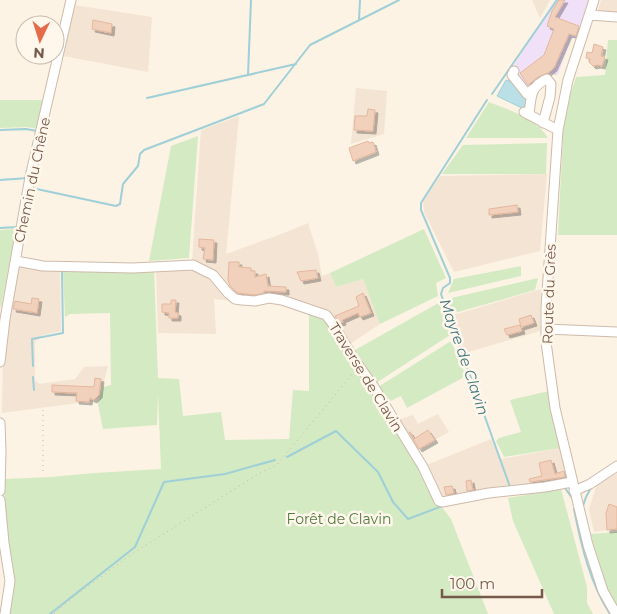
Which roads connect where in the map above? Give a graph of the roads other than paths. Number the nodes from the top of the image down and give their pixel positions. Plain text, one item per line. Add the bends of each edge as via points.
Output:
1 (71, 0) edge
2 (594, 0) edge
3 (589, 14) junction
4 (617, 17) edge
5 (514, 71) dead end
6 (533, 89) junction
7 (543, 123) junction
8 (558, 130) junction
9 (16, 261) junction
10 (546, 329) junction
11 (617, 332) edge
12 (0, 362) edge
13 (0, 423) edge
14 (617, 466) edge
15 (572, 482) junction
16 (0, 491) edge
17 (574, 492) junction
18 (0, 500) edge
19 (5, 614) edge
20 (616, 614) edge

1 - 9 street, Chemin du Chêne via 30,177
2 - 3 street, Route du Grès
3 - 4 street
3 - 8 street, Route du Grès via 564,97
5 - 6 street via 512,75 527,94
6 - 7 street via 526,113
6 - 7 street via 548,79 551,84
7 - 8 street
8 - 10 street, Route du Grès
9 - 12 street, Chemin du Chêne
9 - 15 street, Traverse de Clavin via 52,266 133,268 194,265 213,275 235,299 282,300 326,315 423,467 439,501
10 - 11 street
10 - 15 street, Route du Grès via 556,408
13 - 16 street
14 - 17 street
15 - 17 street, Route du Grès
17 - 20 street, Route du Grès via 595,569
18 - 19 street via 10,581

